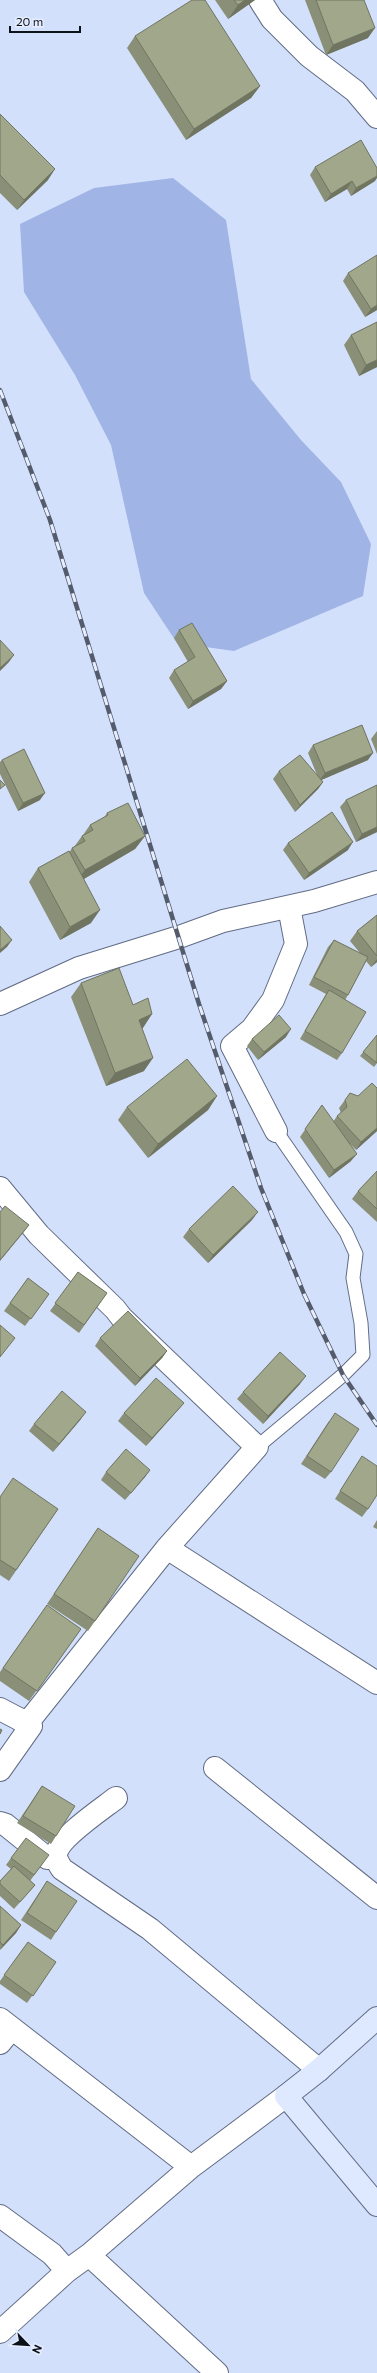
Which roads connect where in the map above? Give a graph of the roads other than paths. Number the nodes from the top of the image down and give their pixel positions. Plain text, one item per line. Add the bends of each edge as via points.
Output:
1 (260, 0) edge
2 (377, 117) edge
3 (377, 882) edge
4 (289, 907) junction
5 (0, 1004) edge
6 (276, 1131) joint
7 (0, 1188) edge
8 (257, 1446) junction
9 (167, 1548) junction
10 (377, 1683) edge
11 (0, 1709) edge
12 (29, 1721) junction
13 (215, 1768) dead end
14 (0, 1770) edge
15 (116, 1798) dead end
16 (0, 1823) edge
17 (56, 1858) junction
18 (377, 1898) edge
19 (377, 2018) edge
20 (4, 2030) edge
21 (319, 2070) junction
22 (286, 2096) junction
23 (191, 2167) junction
24 (377, 2205) edge
25 (0, 2216) edge
26 (89, 2255) junction
27 (67, 2271) junction
28 (0, 2332) edge
29 (218, 2373) edge

1 - 2 street via 272,19 309,56 355,91
3 - 4 street
4 - 5 street via 223,921 79,968
4 - 6 street via 296,944 274,1000 252,1029 232,1046
6 - 8 lane via 346,1232 356,1254 353,1278 361,1323 363,1355 343,1375
7 - 8 street via 39,1235
8 - 9 street
9 - 10 street
9 - 12 street
11 - 12 street via 18,1719
12 - 14 street via 31,1726
13 - 18 street
15 - 17 street via 67,1838 58,1850
16 - 17 street via 6,1825 46,1858
17 - 21 street via 62,1869 150,1929
19 - 21 street
20 - 23 street
21 - 22 street
22 - 23 street
22 - 24 street
23 - 26 street
25 - 27 street via 52,2254
26 - 27 street
26 - 29 street
27 - 28 street

